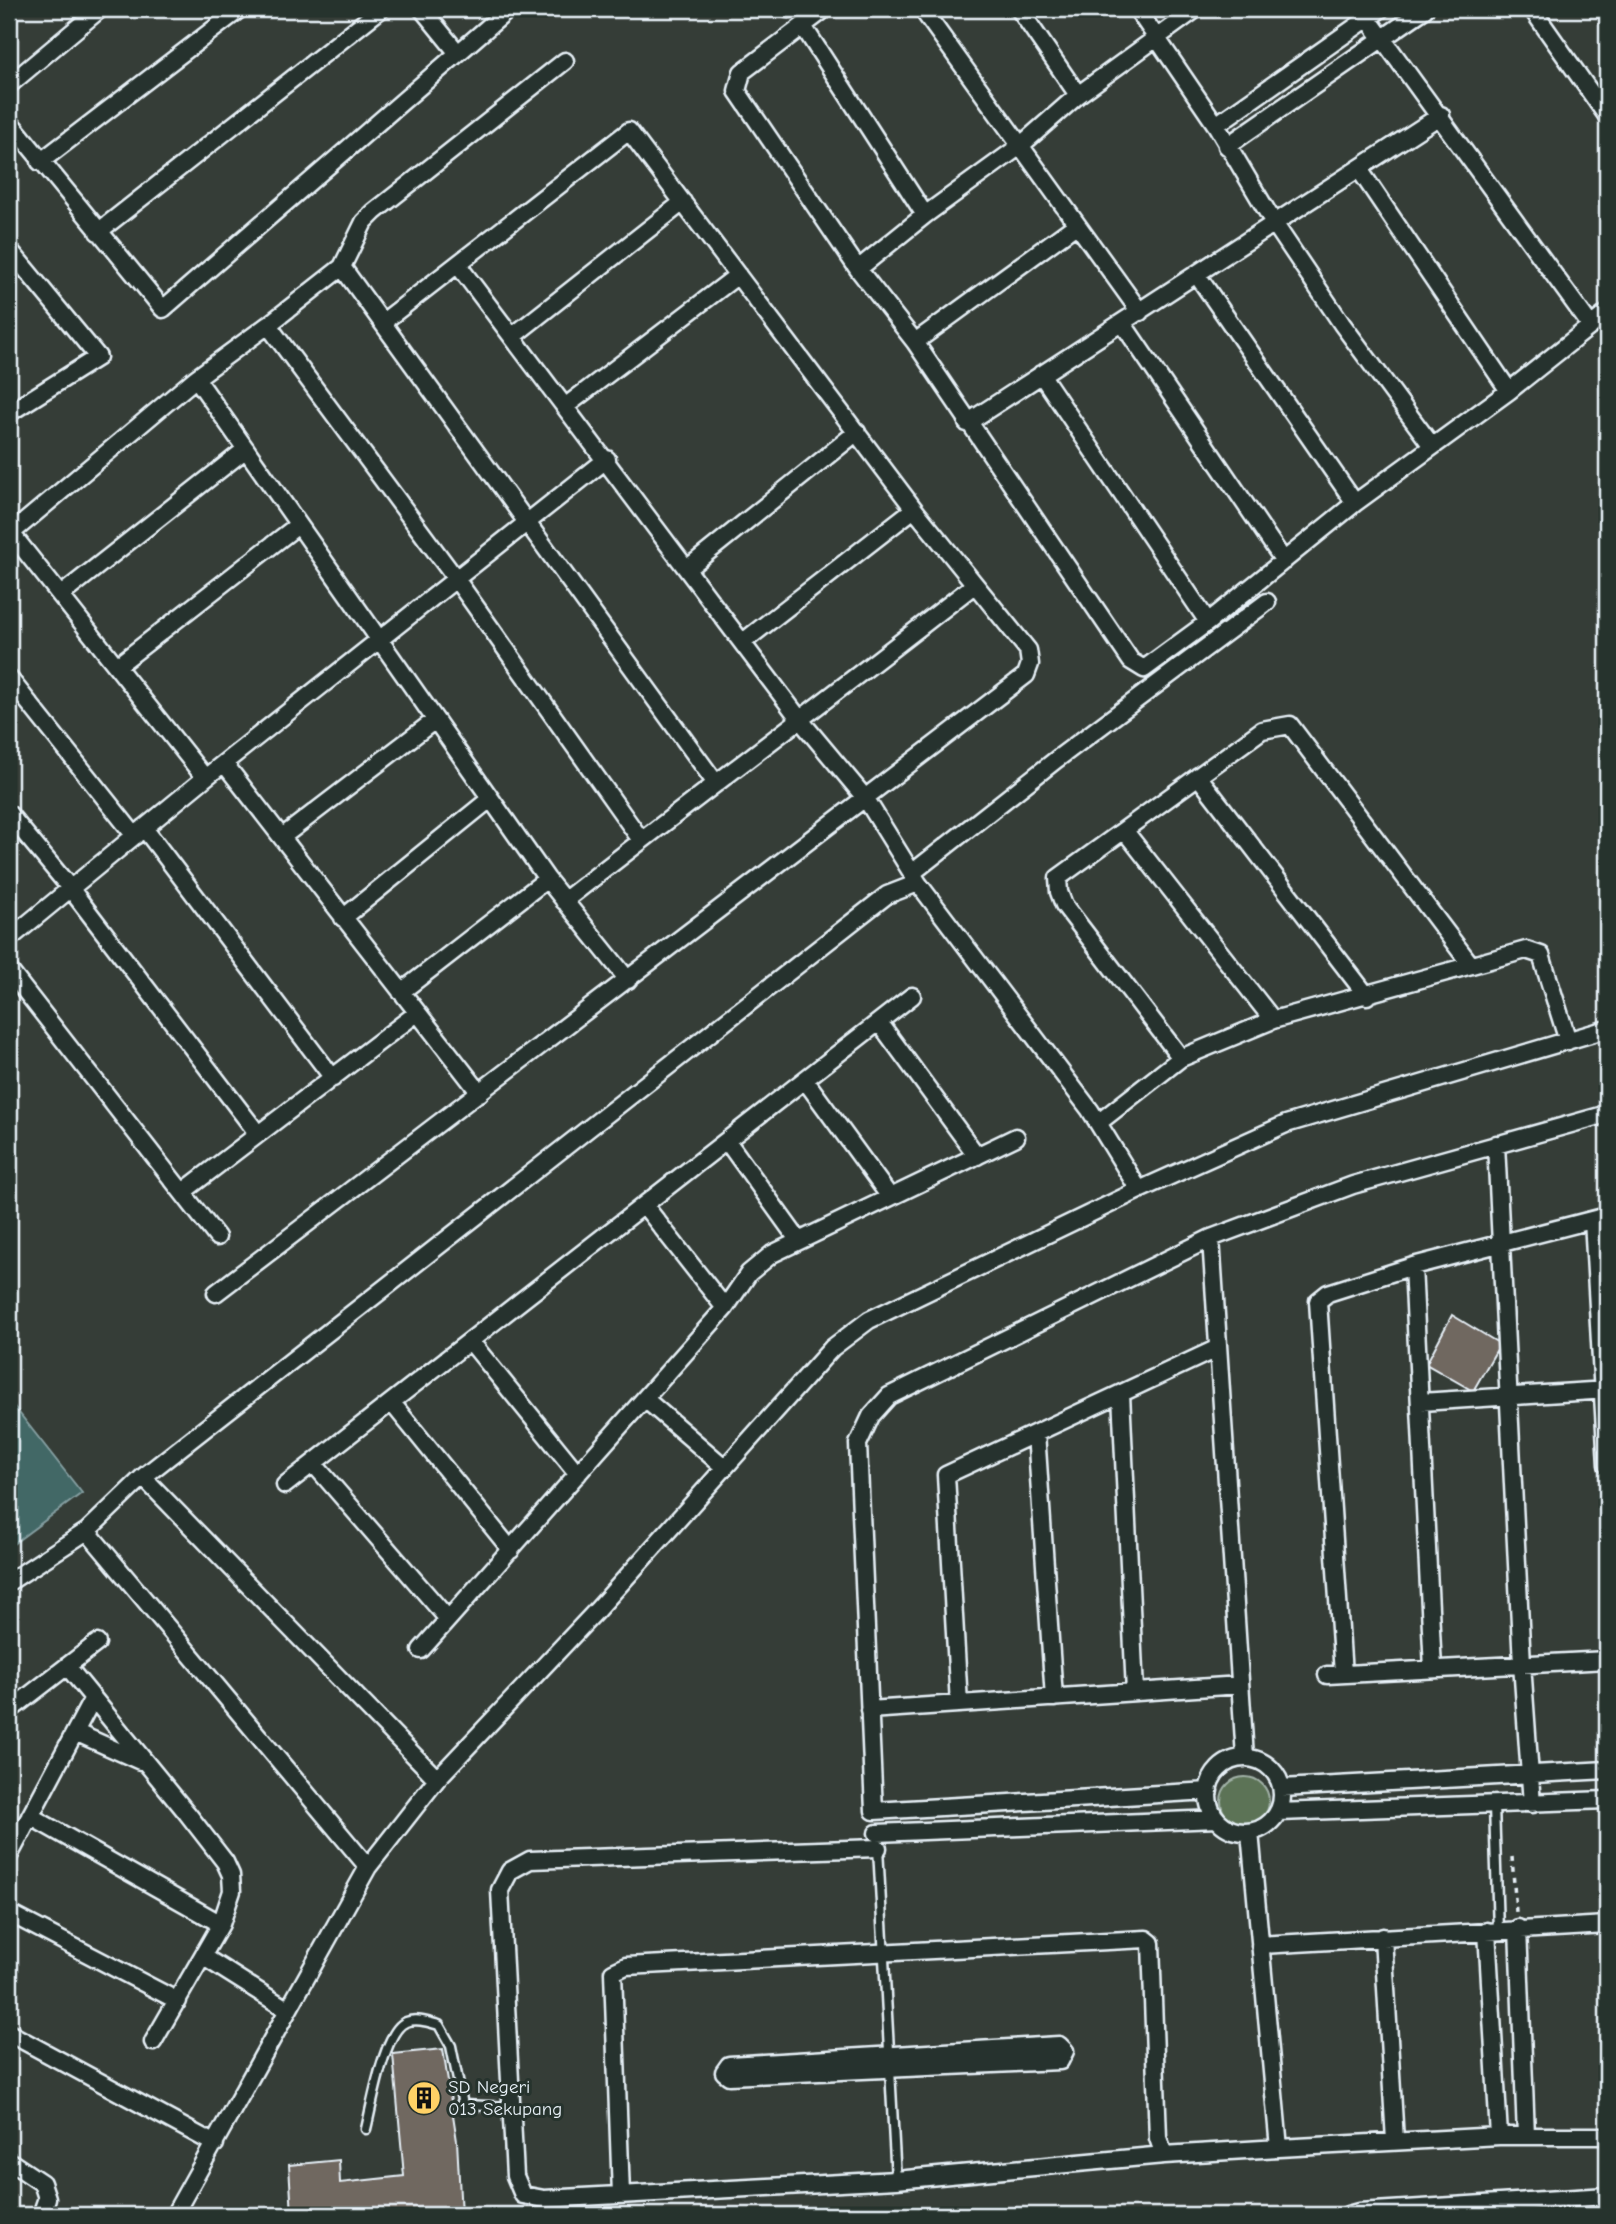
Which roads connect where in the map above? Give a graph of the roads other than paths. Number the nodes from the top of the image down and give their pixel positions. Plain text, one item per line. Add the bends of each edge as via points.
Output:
1 (100, 9) edge
2 (240, 9) edge
3 (381, 9) edge
4 (422, 9) edge
5 (509, 9) edge
6 (825, 9) edge
7 (922, 9) edge
8 (1019, 9) edge
9 (1137, 9) edge
10 (1196, 9) edge
11 (1425, 9) edge
12 (1532, 9) edge
13 (1370, 12) edge
14 (803, 26) junction
15 (1156, 37) junction
16 (1383, 40) junction
17 (457, 52) junction
18 (565, 61) dead end
19 (9, 85) edge
20 (1078, 95) junction
21 (1441, 115) junction
22 (1607, 116) edge
23 (9, 121) edge
24 (1216, 125) junction
25 (1020, 146) junction
26 (1227, 146) junction
27 (40, 162) junction
28 (1359, 169) junction
29 (683, 202) junction
30 (925, 215) junction
31 (1274, 223) junction
32 (1076, 225) junction
33 (99, 232) junction
34 (9, 249) edge
35 (458, 265) junction
36 (342, 267) junction
37 (858, 269) junction
38 (738, 275) junction
39 (1197, 275) junction
40 (1140, 312) junction
41 (1607, 313) edge
42 (383, 322) junction
43 (1123, 324) junction
44 (268, 325) junction
45 (1591, 326) junction
46 (513, 336) junction
47 (915, 342) junction
48 (1041, 374) junction
49 (196, 378) junction
50 (1509, 391) junction
51 (11, 405) edge
52 (566, 406) junction
53 (967, 424) junction
54 (857, 432) junction
55 (1432, 446) junction
56 (246, 449) junction
57 (607, 459) junction
58 (1355, 503) junction
59 (914, 509) junction
60 (528, 522) junction
61 (298, 525) junction
62 (10, 534) edge
63 (1284, 561) junction
64 (688, 568) junction
65 (456, 579) junction
66 (974, 585) junction
67 (61, 595) junction
68 (1267, 602) dead end
69 (1208, 622) junction
70 (379, 640) junction
71 (743, 642) junction
72 (117, 666) junction
73 (9, 678) edge
74 (435, 720) junction
75 (801, 721) junction
76 (225, 763) junction
77 (1198, 776) junction
78 (205, 778) junction
79 (715, 782) junction
80 (490, 799) junction
81 (866, 799) junction
82 (9, 814) edge
83 (1124, 830) junction
84 (140, 832) junction
85 (282, 837) junction
86 (641, 841) junction
87 (915, 878) junction
88 (547, 879) junction
89 (70, 888) junction
90 (564, 901) junction
91 (343, 918) junction
92 (9, 939) edge
93 (1471, 965) junction
94 (9, 970) edge
95 (628, 980) junction
96 (401, 992) junction
97 (912, 996) dead end
98 (1367, 996) junction
99 (417, 1013) junction
100 (1273, 1020) junction
101 (879, 1022) junction
102 (1607, 1029) edge
103 (1568, 1041) junction
104 (1181, 1058) junction
105 (333, 1078) junction
106 (805, 1080) junction
107 (480, 1093) junction
108 (1607, 1114) edge
109 (1098, 1123) junction
110 (258, 1134) junction
111 (1016, 1138) dead end
112 (727, 1142) junction
113 (1496, 1144) junction
114 (977, 1156) junction
115 (1139, 1190) junction
116 (184, 1191) junction
117 (890, 1197) junction
118 (645, 1206) junction
119 (1600, 1218) edge
120 (217, 1237) dead end
121 (1211, 1238) junction
122 (799, 1241) junction
123 (1503, 1245) junction
124 (1413, 1266) junction
125 (216, 1293) dead end
126 (725, 1308) junction
127 (471, 1342) junction
128 (1218, 1348) junction
129 (1605, 1391) edge
130 (1121, 1394) junction
131 (1508, 1397) junction
132 (645, 1399) junction
133 (1421, 1402) junction
134 (392, 1403) junction
135 (1036, 1433) junction
136 (313, 1463) junction
137 (1607, 1465) edge
138 (724, 1467) junction
139 (578, 1474) junction
140 (143, 1477) junction
141 (285, 1485) dead end
142 (87, 1531) junction
143 (511, 1550) junction
144 (9, 1582) edge
145 (449, 1619) junction
146 (97, 1643) dead end
147 (421, 1650) dead end
148 (1607, 1660) edge
149 (1522, 1664) junction
150 (67, 1666) junction
151 (1433, 1669) junction
152 (1240, 1685) junction
153 (1135, 1692) junction
154 (93, 1698) junction
155 (1054, 1698) junction
156 (959, 1703) junction
157 (869, 1710) junction
158 (9, 1711) edge
159 (75, 1732) junction
160 (1245, 1758) junction
161 (145, 1763) junction
162 (1607, 1770) edge
163 (1531, 1774) junction
164 (437, 1779) junction
165 (1282, 1788) junction
166 (1209, 1791) junction
167 (1607, 1800) edge
168 (1532, 1804) junction
169 (1494, 1805) junction
170 (874, 1811) junction
171 (1278, 1812) junction
172 (30, 1816) junction
173 (1217, 1819) junction
174 (1250, 1832) junction
175 (878, 1841) junction
176 (9, 1856) edge
177 (368, 1867) junction
178 (9, 1913) edge
179 (221, 1924) junction
180 (1607, 1926) edge
181 (1518, 1928) junction
182 (1492, 1931) junction
183 (1383, 1937) junction
184 (1260, 1945) junction
185 (884, 1953) junction
186 (204, 1958) junction
187 (178, 2001) junction
188 (288, 2010) junction
189 (9, 2033) edge
190 (153, 2042) dead end
191 (890, 2061) junction
192 (511, 2107) junction
193 (366, 2129) dead end
194 (1499, 2136) junction
195 (1526, 2136) junction
196 (1607, 2136) edge
197 (1395, 2141) junction
198 (215, 2144) junction
199 (1279, 2148) junction
200 (1164, 2155) junction
201 (9, 2161) edge
202 (896, 2180) junction
203 (621, 2195) junction
204 (1607, 2196) edge
205 (41, 2215) edge
206 (174, 2215) edge
207 (1348, 2215) edge

1 - 19 street
2 - 27 street
3 - 33 street
4 - 17 street
5 - 17 street
6 - 14 street
7 - 25 street
8 - 20 street
9 - 15 street
10 - 15 street
11 - 16 street
12 - 22 street
13 - 16 street
13 - 24 street
14 - 30 street
14 - 37 street via 743,72 737,91
15 - 20 street
15 - 24 street
16 - 21 street
16 - 26 street
17 - 33 street via 163,309
18 - 36 street via 374,212 364,222
20 - 25 street
21 - 28 street
21 - 45 street
23 - 27 street
24 - 26 street
25 - 30 street
25 - 32 street
26 - 31 street
27 - 33 street
28 - 31 street
28 - 50 street
29 - 35 street via 629,131
29 - 38 street
29 - 46 street
30 - 37 street
31 - 39 street
31 - 55 street
32 - 40 street
32 - 47 street
34 - 51 street via 98,357
35 - 42 street
35 - 46 street
36 - 42 street
36 - 44 street
37 - 47 street
38 - 52 street
38 - 54 street
39 - 40 street
39 - 58 street
40 - 43 street
41 - 45 street
42 - 60 street
43 - 48 street
43 - 63 street
44 - 49 street
44 - 65 street
45 - 50 street
46 - 52 street
47 - 53 street
48 - 53 street
48 - 69 street
49 - 56 street
49 - 62 street
50 - 55 street
52 - 57 street
53 - 69 street via 1131,661 1144,669
54 - 59 street
54 - 64 street
55 - 58 street
56 - 61 street
56 - 67 street
57 - 60 street
57 - 64 street
58 - 63 street
59 - 66 street
59 - 71 street
60 - 65 street
60 - 79 street
61 - 70 street
61 - 72 street
62 - 67 street
63 - 69 street
64 - 71 street
65 - 70 street
65 - 86 street
66 - 75 street
66 - 81 street via 1028,650 1026,675
67 - 72 street
68 - 87 street via 1057,759
70 - 74 street
70 - 76 street
71 - 75 street
72 - 78 street
73 - 84 street
74 - 80 street
74 - 85 street
75 - 79 street
75 - 81 street
76 - 78 street
76 - 85 street
77 - 83 street
77 - 93 street via 1262,730 1290,725
77 - 98 street
78 - 84 street
79 - 86 street
80 - 88 street
80 - 91 street
81 - 87 street
81 - 95 street
82 - 89 street
83 - 100 street
83 - 104 street via 1058,878 1059,892
84 - 89 street
84 - 105 street
85 - 91 street
86 - 90 street
87 - 109 street
87 - 140 street via 887,895
88 - 90 street
88 - 96 street
89 - 92 street
89 - 110 street
90 - 95 street
91 - 96 street
93 - 98 street
93 - 103 street via 1526,950 1541,955
94 - 116 street
95 - 107 street
96 - 99 street
97 - 101 street
98 - 100 street
99 - 105 street
99 - 107 street
100 - 104 street
101 - 106 street
101 - 114 street
102 - 103 street
103 - 115 street via 1286,1124
104 - 109 street
105 - 110 street
106 - 112 street
106 - 117 street
107 - 125 street
108 - 113 street
109 - 115 street
110 - 116 street
111 - 114 street
112 - 118 street
112 - 122 street
113 - 121 street via 1353,1185
113 - 123 street
114 - 117 street
115 - 138 street via 869,1320 832,1348
116 - 120 street
117 - 122 street
118 - 126 street
118 - 127 street
119 - 123 street
119 - 129 street
121 - 128 street
121 - 157 street via 889,1396 871,1416 858,1444
122 - 126 street via 772,1254 749,1273
123 - 124 street
123 - 131 street
124 - 133 street
124 - 151 street via 1328,1293 1318,1301 1335,1674
126 - 132 street
127 - 134 street
127 - 139 street
128 - 130 street
128 - 152 street
129 - 131 street
129 - 137 street
130 - 135 street
130 - 153 street
131 - 133 street
131 - 149 street
132 - 138 street
132 - 139 street
133 - 151 street
134 - 136 street
134 - 143 street
135 - 155 street
135 - 156 street via 946,1475
136 - 141 street
136 - 145 street
138 - 164 street
139 - 143 street
140 - 142 street
140 - 164 street
142 - 144 street
142 - 177 street
143 - 145 street
145 - 147 street
146 - 150 street
148 - 149 street
149 - 151 street
149 - 163 street
150 - 154 street
150 - 158 street
152 - 153 street
152 - 160 street
153 - 155 street
154 - 159 street
154 - 161 street
155 - 156 street
156 - 157 street
157 - 170 street
159 - 161 street
159 - 172 street
160 - 165 street via 1269,1766
160 - 166 street via 1222,1766
161 - 179 street via 218,1852 231,1875 232,1891
162 - 163 street
163 - 165 street
163 - 168 street
164 - 177 street
165 - 171 street
166 - 170 street
166 - 173 street
167 - 168 street
168 - 169 street
169 - 171 street
169 - 182 lane
170 - 175 lane
171 - 174 street via 1271,1822
172 - 176 street
172 - 179 street
173 - 174 street via 1227,1827
173 - 175 street
174 - 184 street
175 - 185 lane
175 - 192 street via 530,1860 510,1871 500,1891
177 - 188 street
178 - 187 street
179 - 186 street
180 - 181 street
181 - 182 street
181 - 195 street
182 - 183 street
182 - 194 street
183 - 184 street
183 - 197 street
184 - 199 street
185 - 191 lane
185 - 200 street via 1146,1939 1151,1943 1158,2138
185 - 203 street via 616,1968
186 - 187 street
186 - 188 street
187 - 190 street
188 - 198 street
189 - 198 street
191 - 191 street via 729,2077 724,2072 729,2065
191 - 191 street via 1059,2045 1065,2054 1060,2061
191 - 202 lane
192 - 193 lane via 463,2105 451,2046 439,2025 404,2022 391,2033
192 - 203 street via 515,2176 523,2195 544,2199
194 - 195 street
194 - 197 street
195 - 196 street
197 - 199 street
198 - 206 street
199 - 200 street
200 - 202 street
201 - 205 street via 42,2183 47,2198
202 - 203 street
204 - 207 street

